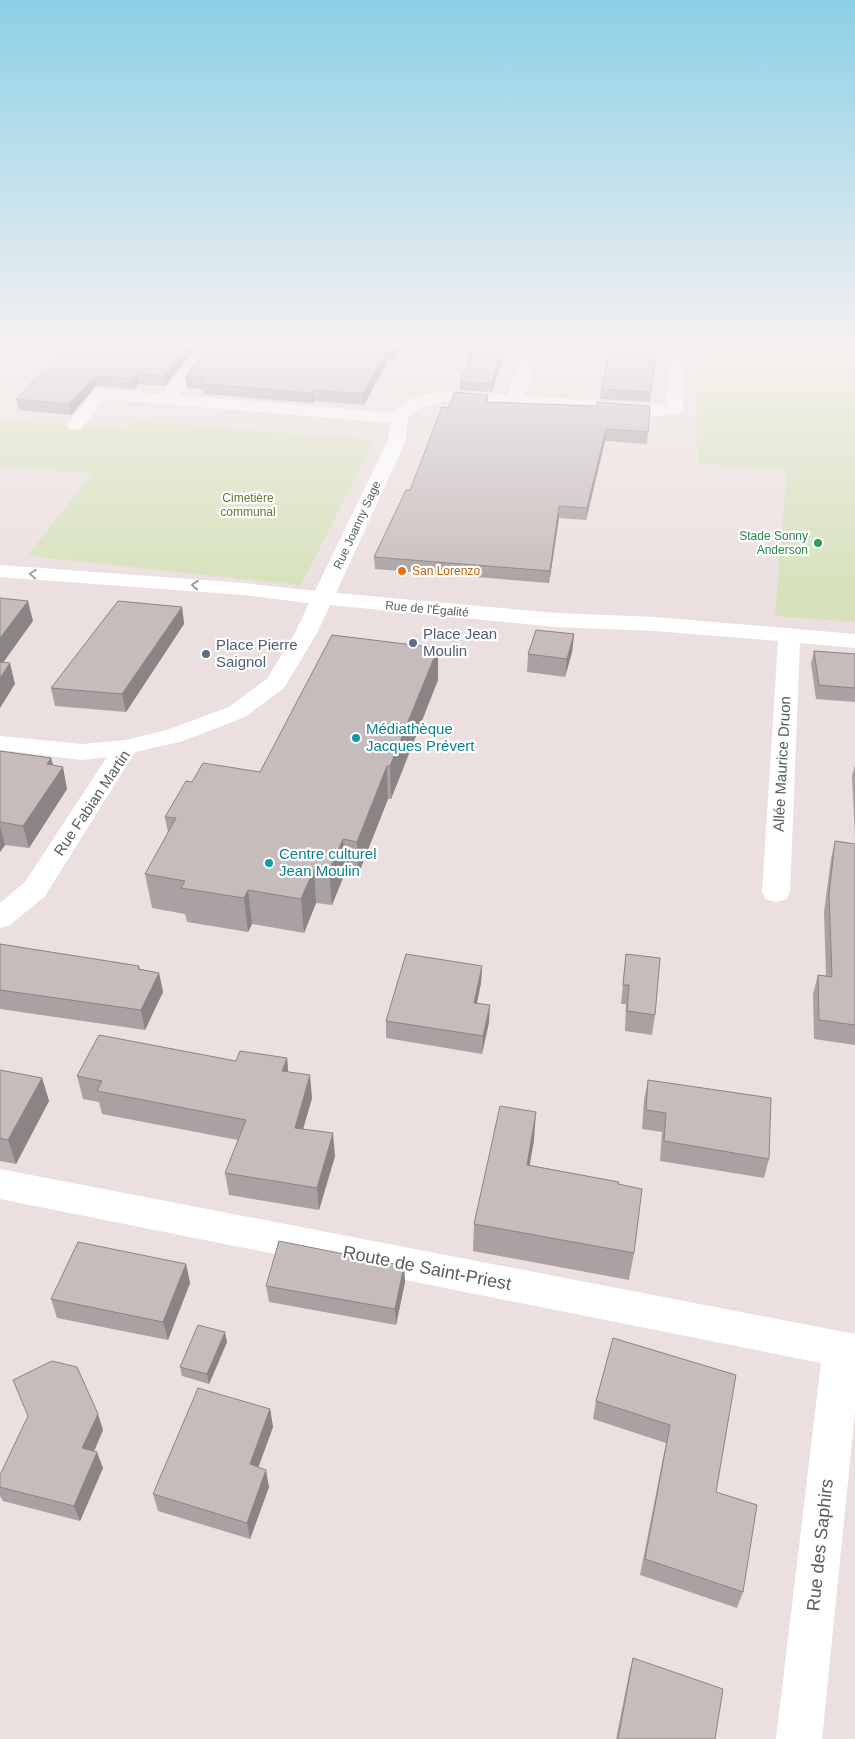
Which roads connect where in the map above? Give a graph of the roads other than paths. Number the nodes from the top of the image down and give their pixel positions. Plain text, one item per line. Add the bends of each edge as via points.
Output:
1 (399, 424) edge
2 (0, 571) edge
3 (324, 597) junction
4 (789, 636) junction
5 (855, 641) edge
6 (0, 743) edge
7 (126, 747) junction
8 (776, 892) dead end
9 (0, 918) edge
10 (0, 1184) edge
11 (848, 1351) edge
12 (799, 1739) edge

1 - 3 street, Rue Joanny Sage via 397,440
3 -> 2 street, Rue de l'Égalité via 244,588
3 - 4 street, Rue de l'Égalité via 546,619 655,624
3 - 7 street, Rue Fabian Martin via 276,683 237,712 174,736
4 - 5 street, Rue de l'Égalité
4 - 8 street, Allée Maurice Druon
6 - 7 street via 82,752
7 - 9 street, Rue Fabian Martin via 35,889
10 - 11 street, Route de Saint-Priest
11 - 12 street, Rue des Saphirs

